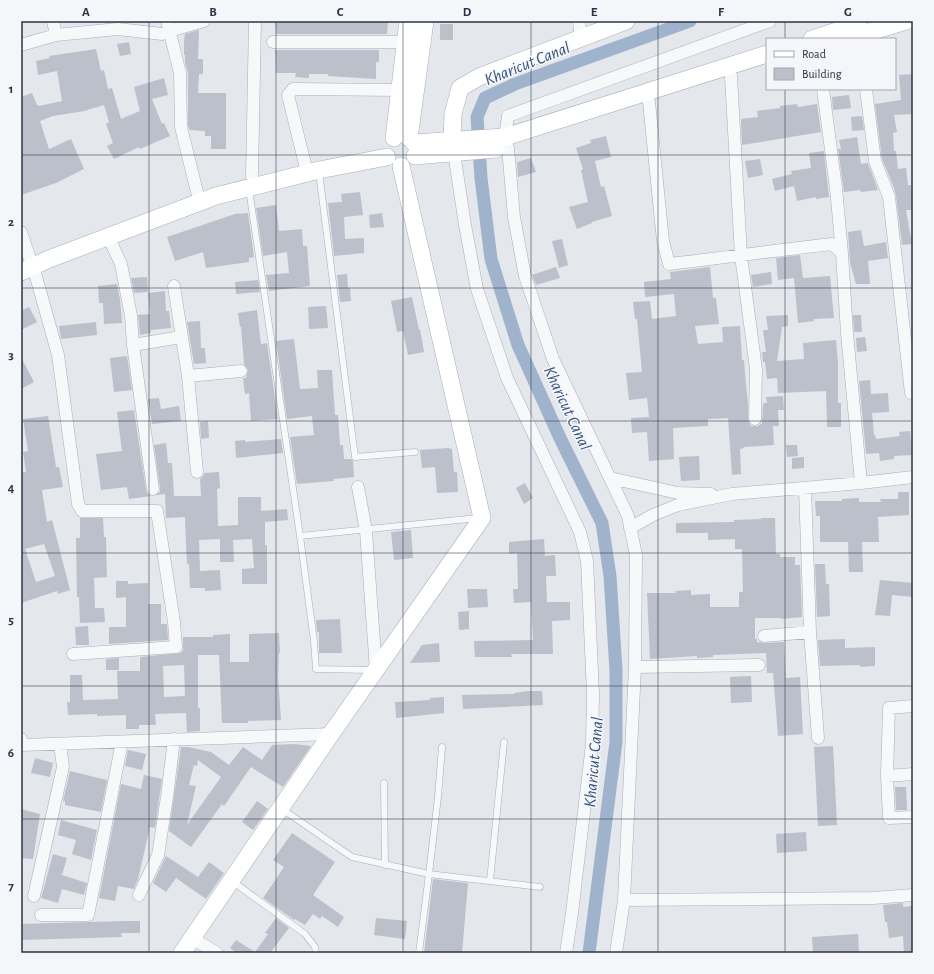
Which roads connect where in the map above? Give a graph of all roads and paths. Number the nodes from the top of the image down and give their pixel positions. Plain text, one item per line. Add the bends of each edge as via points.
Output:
1 (53, 21) edge
2 (204, 21) edge
3 (255, 21) edge
4 (626, 21) edge
5 (770, 21) edge
6 (869, 21) edge
7 (906, 21) edge
8 (117, 25) edge
9 (425, 25) edge
10 (168, 26) edge
11 (580, 29) edge
12 (407, 30) edge
13 (56, 35) junction
14 (815, 38) edge
15 (854, 38) edge
16 (273, 42) dead end
17 (21, 45) edge
18 (766, 54) edge
19 (766, 64) edge
20 (731, 76) junction
21 (400, 90) junction
22 (823, 90) edge
23 (866, 90) edge
24 (649, 102) junction
25 (501, 143) junction
26 (457, 146) junction
27 (401, 149) junction
28 (312, 167) junction
29 (250, 182) junction
30 (197, 192) junction
31 (21, 232) edge
32 (108, 236) junction
33 (842, 253) junction
34 (740, 256) junction
35 (26, 263) edge
36 (174, 286) dead end
37 (182, 337) junction
38 (133, 345) junction
39 (241, 371) dead end
40 (188, 376) junction
41 (911, 393) dead end
42 (755, 419) dead end
43 (415, 452) dead end
44 (196, 472) dead end
45 (913, 477) edge
46 (610, 478) junction
47 (861, 483) junction
48 (358, 487) dead end
49 (805, 488) junction
50 (154, 489) dead end
51 (732, 494) junction
52 (482, 518) junction
53 (630, 528) junction
54 (366, 531) junction
55 (300, 536) junction
56 (810, 632) junction
57 (764, 636) dead end
58 (73, 654) dead end
59 (759, 665) dead end
60 (635, 667) junction
61 (376, 670) junction
62 (913, 706) edge
63 (331, 734) junction
64 (818, 738) dead end
65 (21, 739) edge
66 (174, 739) junction
67 (122, 742) junction
68 (504, 742) dead end
69 (60, 744) junction
70 (442, 747) dead end
71 (913, 774) edge
72 (887, 776) junction
73 (384, 783) dead end
74 (281, 808) junction
75 (913, 817) edge
76 (385, 865) junction
77 (429, 874) junction
78 (231, 881) junction
79 (490, 881) junction
80 (540, 886) dead end
81 (139, 895) dead end
82 (913, 895) edge
83 (34, 896) dead end
84 (624, 900) junction
85 (41, 915) dead end
86 (192, 938) junction
87 (182, 953) edge
88 (217, 953) edge
89 (316, 953) edge
90 (419, 953) edge
91 (566, 953) edge
92 (616, 953) edge

1 - 13 street
2 - 10 street
3 - 29 street
4 - 11 street
5 - 25 street via 508,116
6 - 14 street
7 - 15 street
8 - 10 street via 162,34
8 - 13 street
9 - 12 street
9 - 27 street
10 - 30 street via 180,73 181,127
11 - 26 street via 460,88 453,114
12 - 16 street
12 - 21 street
13 - 17 street
18 - 25 street
19 - 20 street
20 - 24 street
20 - 34 street
21 - 27 street
21 - 28 street via 293,89 288,95
22 - 33 street
23 - 41 street via 875,161 889,197
24 - 25 street
24 - 34 street via 663,241 669,264
25 - 26 street
25 - 46 street via 525,276 553,360
26 - 27 street
26 - 91 street via 465,225 478,289 507,378 580,532 586,561 594,694 592,744
27 - 28 street
27 - 52 street
28 - 29 street
28 - 43 lane via 355,457
29 - 30 street via 213,186
29 - 32 street
29 - 55 lane
30 - 35 street
31 - 35 street
32 - 35 street
32 - 38 street via 121,264
33 - 34 street via 832,244
33 - 47 street
34 - 42 street via 756,369
35 - 58 street via 58,355 78,504 82,511 157,511 174,622 176,647
36 - 37 street
37 - 38 street
37 - 40 street
38 - 50 street
39 - 40 street
40 - 44 street
45 - 47 street
46 - 51 street via 678,493
46 - 53 street via 628,516
47 - 49 street
48 - 54 street
49 - 51 street
49 - 56 street
51 - 53 street via 678,505
52 - 54 lane
52 - 61 street
53 - 60 street via 636,554
54 - 55 lane
54 - 61 street
55 - 61 lane via 316,668
56 - 57 street
56 - 64 street
59 - 60 street
60 - 84 street
61 - 63 street
62 - 72 street via 889,708
63 - 66 street
63 - 74 street
65 - 69 street via 22,745
66 - 67 street
66 - 81 street via 158,855
67 - 69 street
67 - 85 street via 88,915
68 - 79 lane
69 - 83 street via 63,767
70 - 77 lane
71 - 72 street
72 - 75 street via 889,818
73 - 76 lane
74 - 76 lane via 352,857
74 - 78 street
76 - 77 lane
77 - 79 lane
77 - 90 lane
78 - 86 street
78 - 89 lane via 305,934 315,947
79 - 80 lane
82 - 84 street via 873,898
84 - 92 street
86 - 87 street
86 - 88 street

